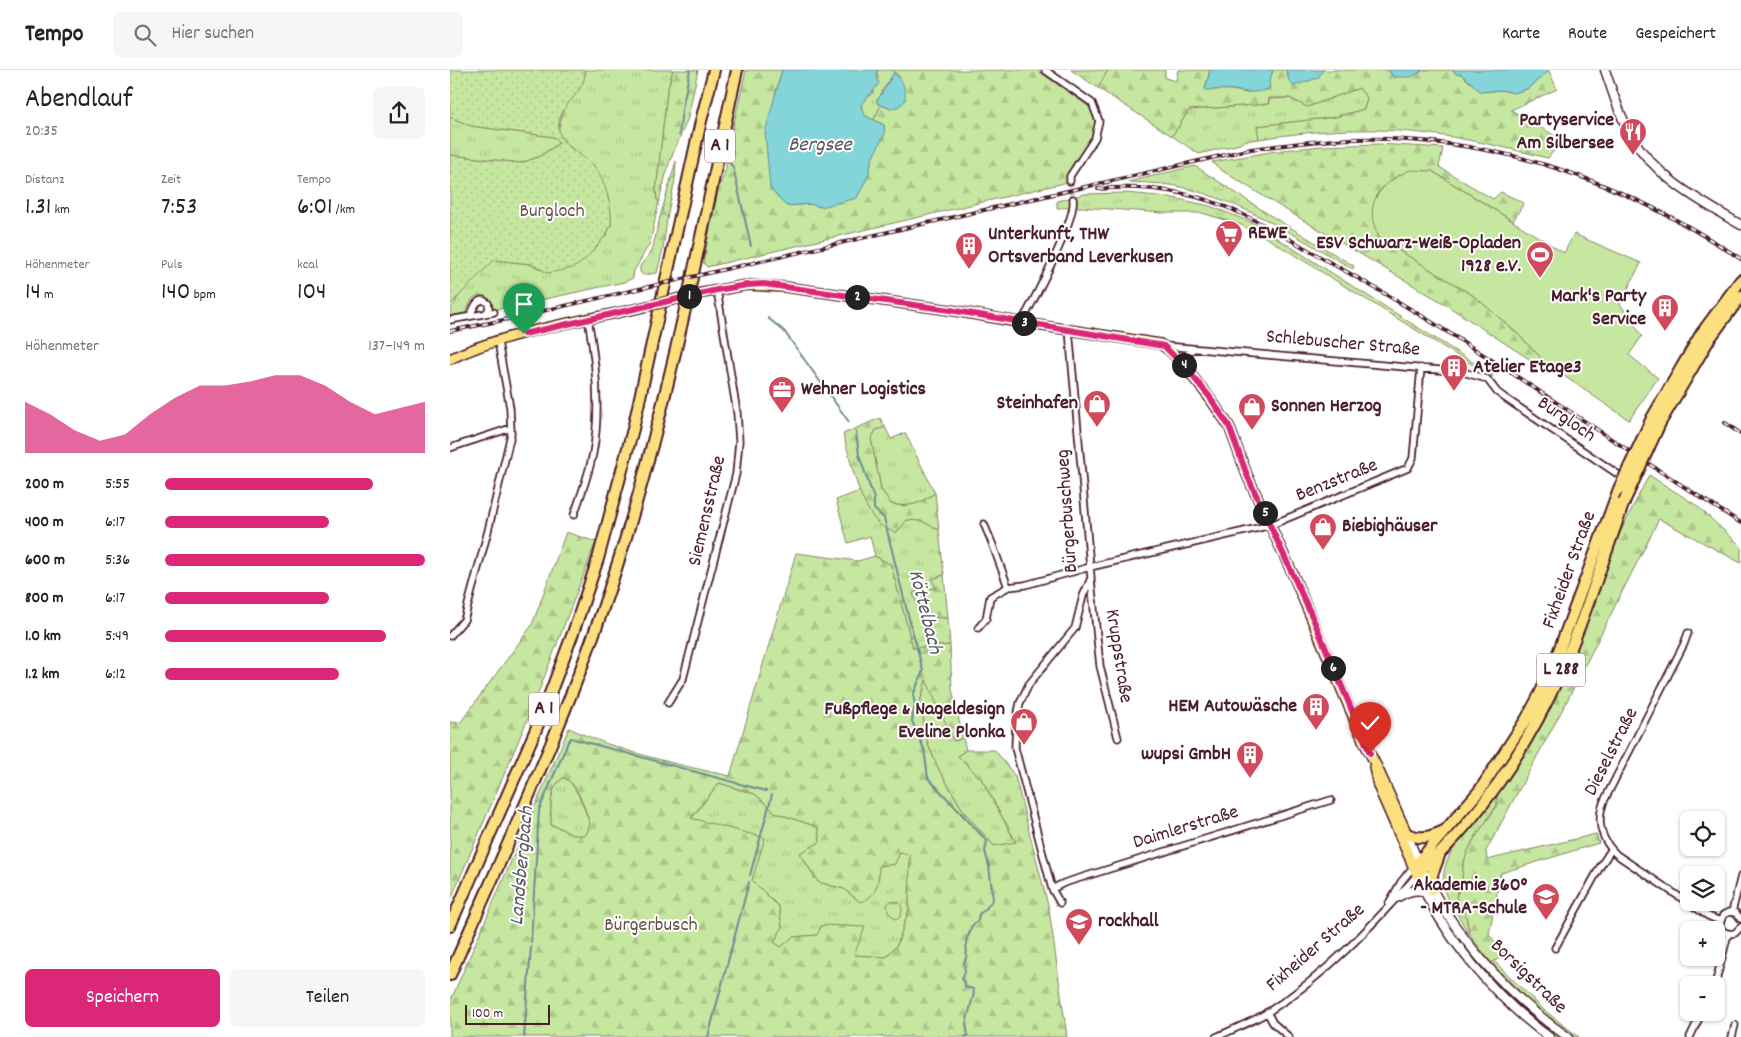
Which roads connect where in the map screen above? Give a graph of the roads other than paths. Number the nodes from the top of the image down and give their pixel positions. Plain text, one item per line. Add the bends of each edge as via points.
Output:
1 (707, 70) edge
2 (714, 70) edge
3 (737, 70) edge
4 (1045, 70) edge
5 (1605, 70) edge
6 (701, 121) junction
7 (1070, 182) tunnel mouth
8 (1073, 199) tunnel mouth
9 (1741, 225) edge
10 (1741, 280) edge
11 (717, 290) junction
12 (1741, 296) edge
13 (494, 312) dead end
14 (486, 313) junction
15 (469, 316) junction
16 (450, 320) edge
17 (588, 320) junction
18 (1021, 323) junction
19 (1069, 330) junction
20 (498, 342) junction
21 (1164, 346) junction
22 (1193, 349) junction
23 (450, 359) edge
24 (1180, 361) junction
25 (1421, 368) junction
26 (1489, 380) joint
27 (1656, 420) junction
28 (511, 428) junction
29 (450, 448) edge
30 (1628, 482) dead end
31 (574, 515) dead end
32 (984, 524) dead end
33 (1271, 525) junction
34 (1090, 567) junction
35 (1091, 578) junction
36 (1008, 587) junction
37 (978, 628) dead end
38 (1688, 633) dead end
39 (450, 636) edge
40 (668, 703) dead end
41 (1118, 738) dead end
42 (1374, 763) junction
43 (1331, 800) dead end
44 (1447, 830) junction
45 (1406, 834) junction
46 (1443, 850) junction
47 (1612, 850) junction
48 (1417, 865) junction
49 (1741, 876) edge
50 (1052, 890) junction
51 (1428, 890) junction
52 (1396, 898) junction
53 (1060, 902) dead end
54 (1384, 911) junction
55 (1732, 912) junction
56 (1741, 919) edge
57 (1720, 921) joint
58 (450, 926) edge
59 (1741, 927) edge
60 (1725, 932) edge
61 (1728, 934) junction
62 (1555, 948) dead end
63 (450, 975) edge
64 (1717, 976) edge
65 (1267, 1012) junction
66 (1698, 1021) edge
67 (1735, 1025) dead end
68 (1696, 1027) junction
69 (1216, 1037) edge
70 (1289, 1037) edge
71 (1549, 1037) edge
72 (1568, 1037) edge
73 (1690, 1037) edge
74 (1694, 1037) edge
75 (1732, 1037) edge

1 - 6 highway
2 - 6 highway, A 1
3 - 63 highway, A 1 via 670,376 615,572 567,703
4 - 7 street via 1092,103 1099,121 1095,138 1070,176
5 - 9 main road via 1627,127 1651,163 1672,181
6 - 58 highway, A 1 via 633,429 598,559 546,703
8 - 18 street via 1071,219
10 - 27 highway, Fixheider Straße / L 288 via 1701,334
11 - 17 main road, Schlebuscher Straße, bridge
11 - 18 main road, Schlebuscher Straße via 747,285 785,286
11 - 40 street, Siemensstraße via 737,413 736,474 683,679
12 - 27 highway, Fixheider Straße / L 288
13 - 14 street
14 - 15 street
14 - 15 street via 488,304 480,300
15 - 16 street
17 - 20 main road, Schlebuscher Straße
17 - 31 street via 597,397 595,433 589,470
18 - 19 main road, Schlebuscher Straße
19 - 21 main road, Schlebuscher Straße
19 - 34 street, Bürgerbuschweg
20 - 23 main road, Schlebuscher Straße
20 - 28 street
21 - 22 street, Schlebuscher Straße
21 - 24 main road
22 - 24 street
22 - 25 street, Schlebuscher Straße
24 - 33 main road via 1229,426 1247,475
25 - 26 street, Schlebuscher Straße via 1463,372
25 - 33 street, Benzstraße via 1413,458 1408,468
26 - 30 street, Burgloch via 1505,398
27 - 44 highway, Fixheider Straße / L 288, bridge via 1619,489 1540,694 1501,760
27 - 46 highway, Fixheider Straße / L 288, bridge via 1548,701 1503,776
28 - 29 street
28 - 39 street via 502,477 464,620
32 - 36 street
33 - 34 street, Benzstraße
33 - 42 main road
34 - 35 street, Bürgerbuschweg
34 - 36 street, Benzstraße
35 - 41 street, Kruppstraße via 1100,666
35 - 50 street, Bürgerbuschweg via 1075,628 1029,684 1016,722 1015,748
36 - 37 street via 990,597 986,619
38 - 47 street, Dieselstraße via 1601,808 1601,830
42 - 45 main road
42 - 48 main road via 1378,786
43 - 50 street, Daimlerstraße via 1064,883
44 - 45 highway via 1426,838
44 - 48 highway, Fixheider Straße / L 288
45 - 48 main road
46 - 48 highway, Fixheider Straße / L 288
46 - 51 highway, L 288 via 1433,869
47 - 57 street, Dieselstraße
47 - 62 street
48 - 51 main road
48 - 52 street, Fixheider Straße
48 - 54 street, Fixheider Straße via 1401,882
49 - 55 street
50 - 53 street, Bürgerbuschweg
51 - 52 main road via 1414,890
51 - 71 main road, Borsigstraße via 1447,928 1477,969 1503,997
51 - 72 main road, Borsigstraße via 1502,981
52 - 54 street, Fixheider Straße
54 - 65 street, Fixheider Straße via 1307,984
55 - 56 street
55 - 57 street via 1726,913
59 - 61 street
60 - 61 street
61 - 64 street
65 - 69 street, Fixheider Straße
65 - 70 street via 1273,1024
66 - 68 street
67 - 75 street
68 - 73 street
68 - 74 street

